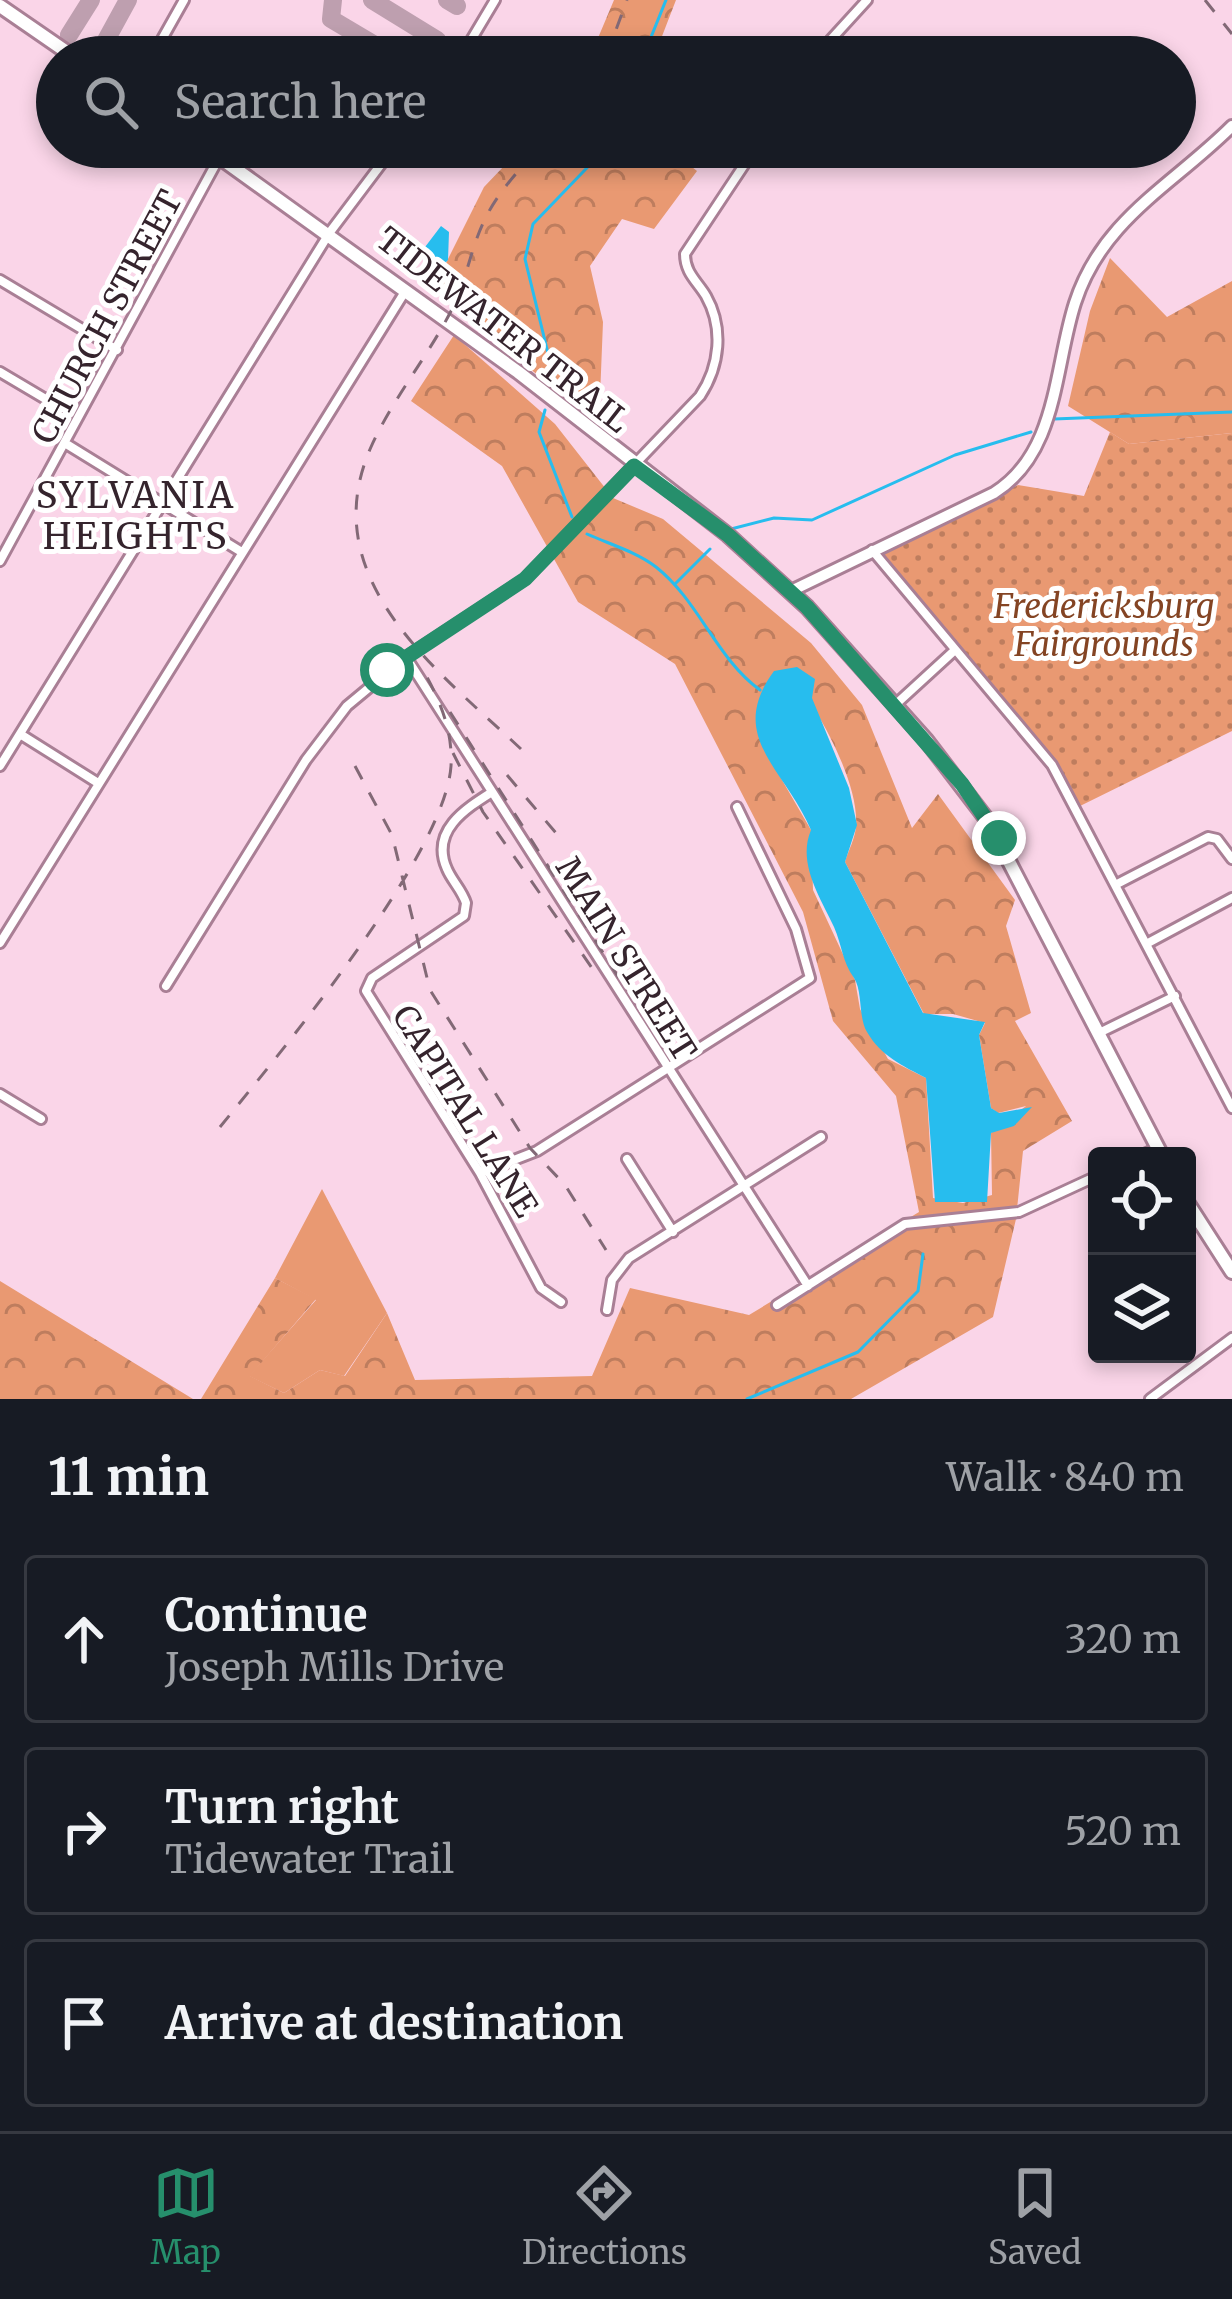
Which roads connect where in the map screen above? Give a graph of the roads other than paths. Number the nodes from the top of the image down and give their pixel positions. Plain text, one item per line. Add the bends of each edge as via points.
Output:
1 (184, 0) edge
2 (495, 0) edge
3 (866, 0) edge
4 (0, 6) edge
5 (44, 36) edge
6 (164, 36) edge
7 (474, 36) edge
8 (834, 36) edge
9 (1232, 126) edge
10 (1196, 156) edge
11 (213, 168) edge
12 (235, 168) edge
13 (378, 168) edge
14 (742, 168) edge
15 (1182, 168) edge
16 (331, 232) junction
17 (0, 280) edge
18 (407, 289) junction
19 (117, 350) junction
20 (0, 372) edge
21 (59, 407) dead end
22 (68, 445) junction
23 (634, 466) junction
24 (163, 501) junction
25 (872, 550) junction
26 (241, 551) junction
27 (0, 561) edge
28 (791, 591) junction
29 (955, 650) junction
30 (406, 657) junction
31 (895, 706) junction
32 (20, 734) junction
33 (0, 766) edge
34 (98, 783) junction
35 (492, 792) junction
36 (737, 807) dead end
37 (1232, 859) edge
38 (1117, 884) junction
39 (1232, 898) edge
40 (0, 943) edge
41 (1148, 943) junction
42 (166, 986) dead end
43 (1175, 996) junction
44 (1099, 1033) junction
45 (666, 1066) junction
46 (0, 1094) edge
47 (1232, 1105) edge
48 (41, 1119) dead end
49 (821, 1137) dead end
50 (1157, 1147) edge
51 (627, 1159) dead end
52 (480, 1173) junction
53 (1088, 1180) edge
54 (742, 1189) junction
55 (1196, 1216) edge
56 (673, 1232) junction
57 (1232, 1272) edge
58 (808, 1286) junction
59 (561, 1302) dead end
60 (777, 1305) dead end
61 (607, 1310) dead end
62 (1232, 1338) edge
63 (1150, 1399) edge

1 - 6 street
2 - 7 street
3 - 8 street
4 - 5 main road
9 - 10 main road
11 - 19 street, CHURCH STREET
12 - 16 main road, TIDEWATER TRAIL
13 - 16 street
14 - 23 street via 685,254 716,322 712,376
15 - 25 main road via 1125,215 1092,260 1044,430 1022,469 994,493
16 - 18 main road, TIDEWATER TRAIL
16 - 24 street
17 - 19 street
18 - 23 main road, TIDEWATER TRAIL
18 - 26 street
19 - 22 street, CHURCH STREET
20 - 21 street
22 - 24 street
22 - 27 street, CHURCH STREET
23 - 28 main road, TIDEWATER TRAIL
23 - 30 street via 525,579
24 - 26 street
24 - 32 street
25 - 28 main road
25 - 29 street
26 - 34 street
28 - 31 main road, TIDEWATER TRAIL
29 - 31 street
29 - 38 street via 1052,765
30 - 35 street, MAIN STREET
30 - 42 street via 322,735
31 - 44 main road, TIDEWATER TRAIL via 988,821
32 - 33 street
32 - 34 street
34 - 40 street
35 - 45 street, MAIN STREET
35 - 52 street, CAPITAL LANE via 456,818 444,842 464,916 372,978 366,991
36 - 45 street via 796,929 810,978
37 - 38 street via 1208,837
38 - 41 street
39 - 41 street
41 - 43 street
43 - 44 street
43 - 47 street
44 - 50 main road, TIDEWATER TRAIL
45 - 52 street via 534,1153
45 - 54 street, MAIN STREET
46 - 48 street
49 - 54 street
51 - 56 street
52 - 59 street, CAPITAL LANE via 542,1288
53 - 58 street via 1001,1216 914,1221
54 - 56 street
54 - 58 street, MAIN STREET
55 - 57 main road
56 - 61 street via 622,1265 608,1288
58 - 60 street
62 - 63 street

